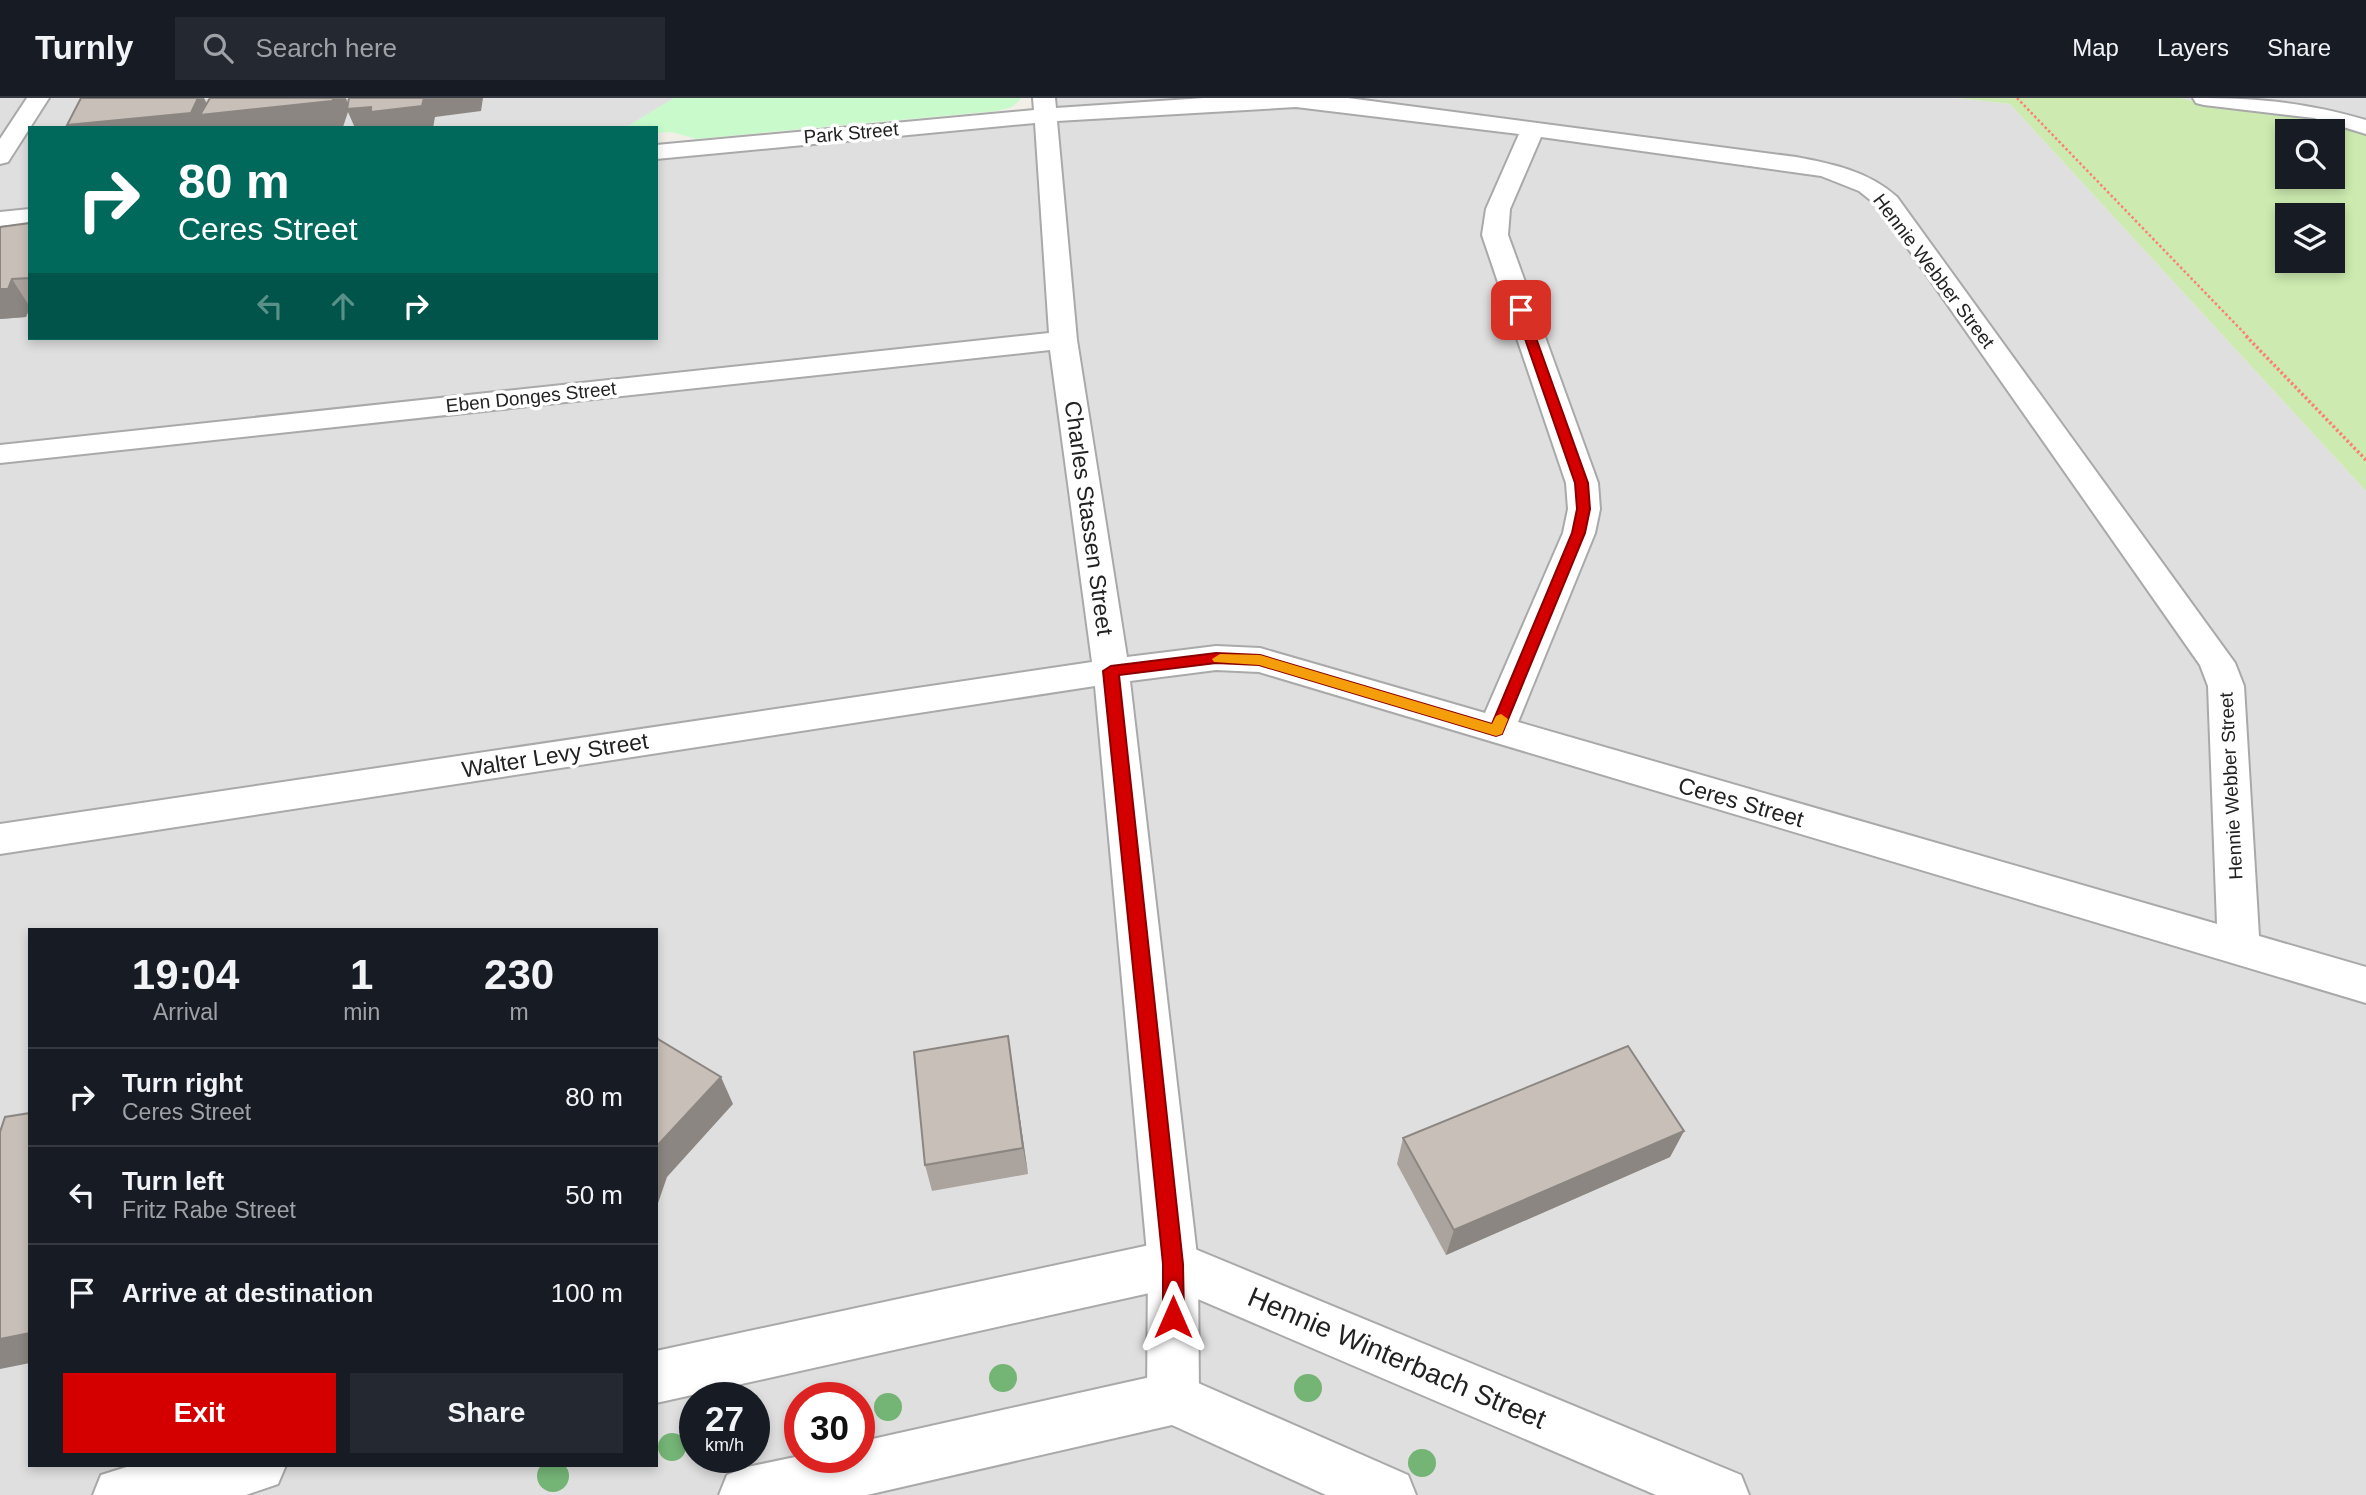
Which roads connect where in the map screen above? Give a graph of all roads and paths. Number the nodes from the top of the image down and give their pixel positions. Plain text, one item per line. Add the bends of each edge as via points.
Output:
1 (38, 98) edge
2 (2017, 98) edge
3 (2204, 98) edge
4 (1045, 106) edge
5 (2366, 127) edge
6 (1531, 131) junction
7 (658, 152) edge
8 (1, 154) edge
9 (28, 216) edge
10 (0, 219) edge
11 (1063, 340) junction
12 (0, 454) edge
13 (2366, 460) edge
14 (1111, 671) junction
15 (1496, 730) junction
16 (0, 839) edge
17 (2239, 948) junction
18 (2366, 985) edge
19 (1173, 1264) junction
20 (658, 1377) edge
21 (1173, 1398) junction
22 (250, 1467) edge
23 (121, 1495) edge
24 (747, 1495) edge
25 (1388, 1495) edge
26 (1720, 1495) edge

1 - 8 street
2 - 13 path
3 - 5 street via 2316,111
4 - 6 street, Hennie Webber Street via 1296,100
4 - 7 street, Park Street
4 - 11 street, Charles Stassen Street
6 - 15 street via 1498,209 1495,235 1582,483 1584,509
6 - 17 street, Hennie Webber Street via 1818,168 1861,181 1888,202 2217,663 2226,686
9 - 10 street
11 - 12 street, Eben Donges Street
11 - 14 street, Charles Stassen Street
14 - 15 street, Ceres Street via 1216,658 1260,660
14 - 16 street, Walter Levy Street
14 - 19 street, Charles Stassen Street
15 - 17 street, Ceres Street
17 - 18 street, Ceres Street
19 - 20 street
19 - 21 street, Charles Stassen Street
19 - 26 street, Hennie Winterbach Street
21 - 24 street
21 - 25 street
22 - 23 street

